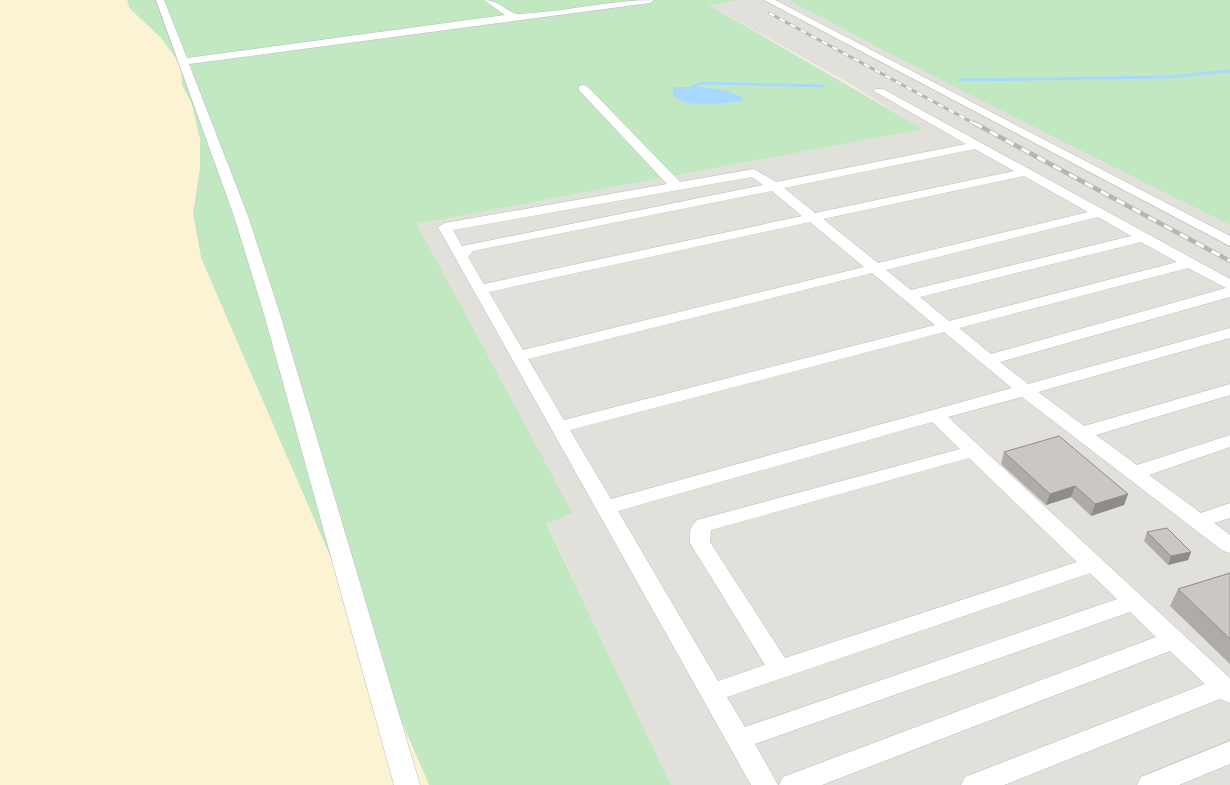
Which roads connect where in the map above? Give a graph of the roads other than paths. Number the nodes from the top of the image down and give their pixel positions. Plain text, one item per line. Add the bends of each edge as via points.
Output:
1 (160, 0) edge
2 (488, 0) edge
3 (650, 0) edge
4 (768, 0) edge
5 (514, 17) junction
6 (183, 62) junction
7 (583, 88) dead end
8 (879, 91) dead end
9 (978, 145) junction
10 (1026, 172) junction
11 (677, 187) junction
12 (775, 187) junction
13 (1099, 213) junction
14 (813, 218) junction
15 (1143, 237) junction
16 (1230, 242) edge
17 (461, 257) junction
18 (1190, 263) junction
19 (875, 268) junction
20 (1230, 285) edge
21 (480, 289) junction
22 (1230, 292) edge
23 (909, 296) junction
24 (947, 326) junction
25 (1230, 333) edge
26 (519, 356) junction
27 (988, 360) junction
28 (1230, 389) edge
29 (1026, 391) junction
30 (937, 416) junction
31 (560, 428) junction
32 (1082, 434) junction
33 (1230, 441) edge
34 (973, 450) junction
35 (1134, 474) junction
36 (606, 507) junction
37 (1230, 510) edge
38 (1198, 522) junction
39 (1230, 546) edge
40 (1094, 564) junction
41 (1134, 602) junction
42 (1173, 640) junction
43 (780, 670) junction
44 (1227, 690) edge
45 (713, 692) junction
46 (740, 739) junction
47 (1230, 752) edge
48 (407, 785) edge
49 (766, 785) edge
50 (792, 785) edge
51 (974, 785) edge
52 (1150, 785) edge

1 - 6 lane
2 - 5 lane
3 - 5 lane
4 - 16 lane
5 - 6 lane
6 - 48 lane via 272,314
7 - 11 lane
8 - 9 lane
9 - 10 lane
9 - 12 lane
10 - 13 lane
10 - 14 lane
11 - 12 lane via 754,173
11 - 17 lane via 445,227
12 - 14 lane
12 - 17 lane via 470,248
13 - 15 lane
13 - 19 lane
14 - 19 lane
14 - 21 lane
15 - 18 lane
15 - 23 lane
17 - 21 lane
18 - 20 lane
18 - 24 lane
19 - 23 lane
19 - 26 lane
21 - 26 lane
22 - 27 lane
23 - 24 lane
24 - 27 lane
24 - 31 lane
25 - 29 lane
26 - 31 lane
27 - 29 lane
28 - 32 lane
29 - 30 lane
29 - 32 lane
30 - 34 lane
30 - 36 lane
31 - 36 lane
32 - 35 lane
33 - 35 lane
34 - 40 lane
34 - 43 lane via 704,525 699,531 700,543
35 - 38 lane
36 - 45 lane
37 - 38 lane
38 - 39 lane
40 - 41 lane
40 - 43 lane
41 - 42 lane
41 - 46 lane
42 - 44 lane
42 - 50 lane
43 - 45 lane
44 - 51 lane
45 - 46 lane
46 - 49 lane
47 - 52 lane

